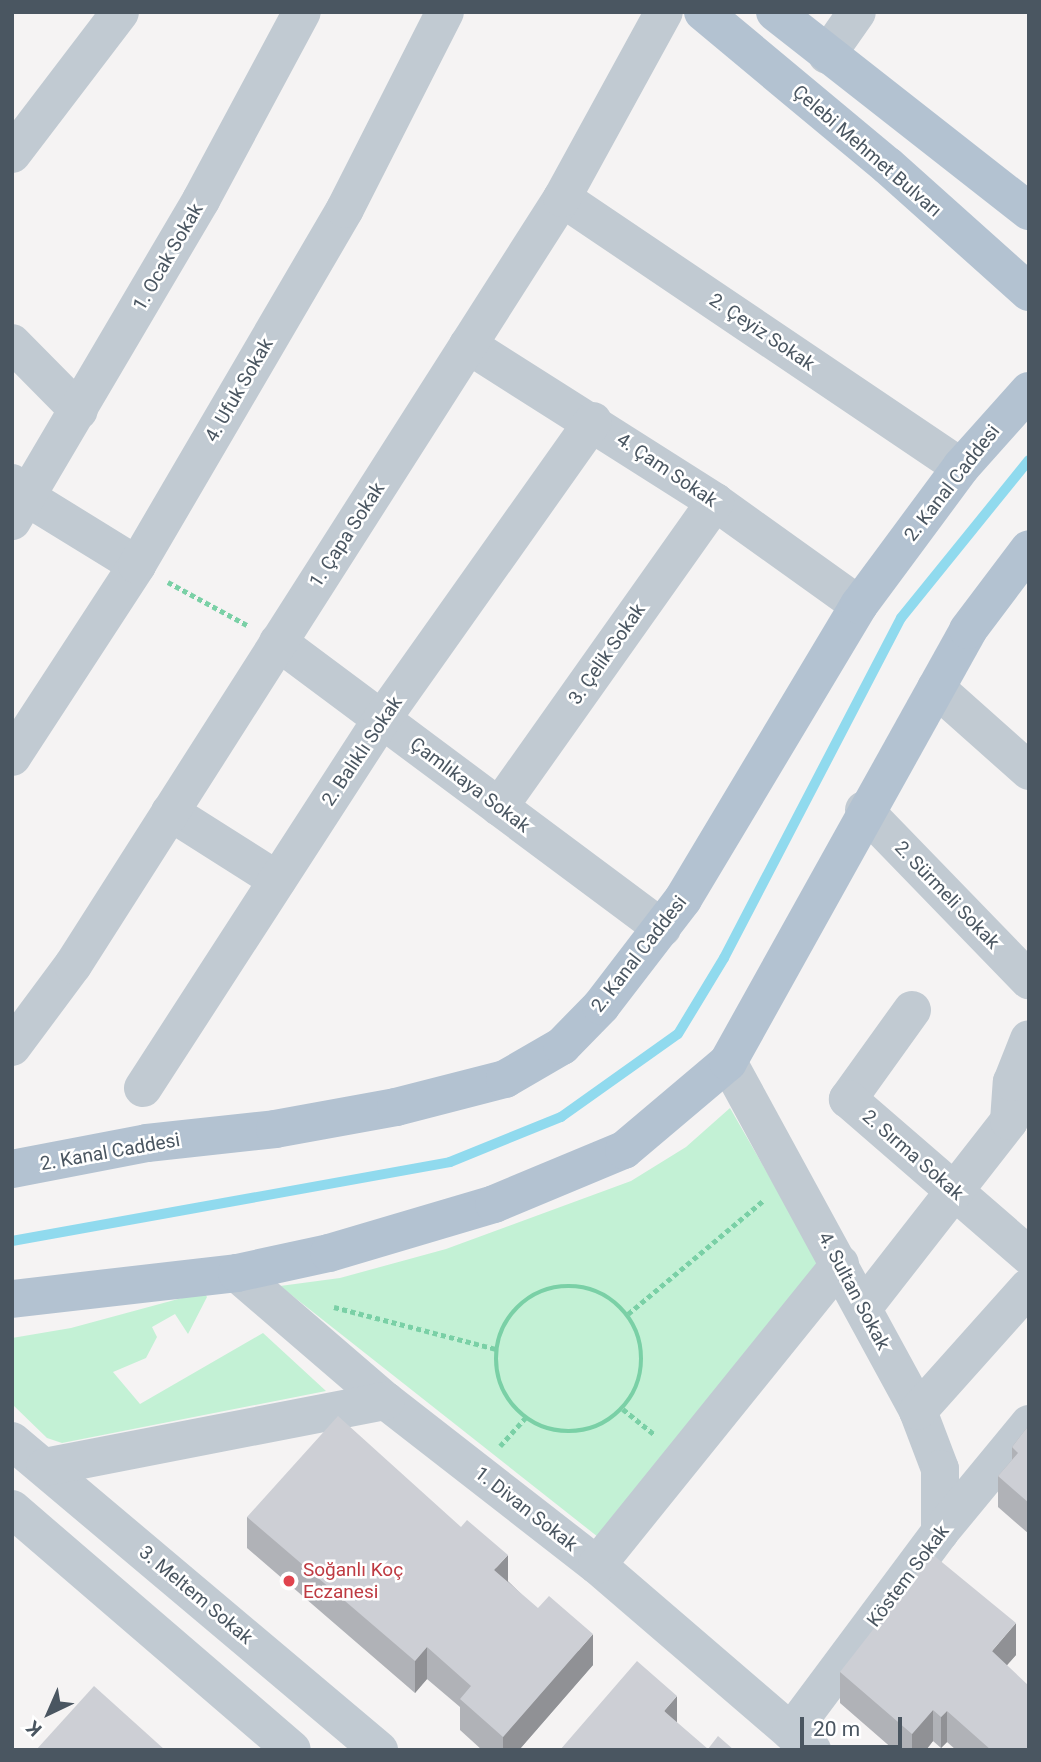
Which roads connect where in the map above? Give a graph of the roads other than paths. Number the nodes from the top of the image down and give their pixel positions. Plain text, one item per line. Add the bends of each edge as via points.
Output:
1 (120, 12) edge
2 (302, 12) edge
3 (446, 12) edge
4 (664, 12) edge
5 (703, 12) edge
6 (775, 12) edge
7 (857, 12) edge
8 (827, 55) junction
9 (12, 154) edge
10 (562, 198) junction
11 (1029, 211) edge
12 (1029, 292) edge
13 (12, 343) edge
14 (468, 345) junction
15 (1029, 391) edge
16 (79, 411) junction
17 (593, 421) junction
18 (961, 467) junction
19 (18, 501) edge
20 (715, 502) junction
21 (1029, 549) edge
22 (136, 565) junction
23 (859, 606) junction
24 (278, 642) junction
25 (936, 688) junction
26 (382, 719) junction
27 (12, 757) edge
28 (1029, 771) edge
29 (499, 807) junction
30 (864, 810) junction
31 (170, 811) junction
32 (277, 880) junction
33 (662, 928) junction
34 (1029, 980) edge
35 (912, 1010) dead end
36 (1029, 1039) edge
37 (12, 1047) edge
38 (728, 1062) junction
39 (143, 1088) dead end
40 (12, 1169) edge
41 (955, 1193) junction
42 (1029, 1256) edge
43 (840, 1264) junction
44 (237, 1273) junction
45 (1029, 1287) edge
46 (12, 1299) edge
47 (863, 1308) junction
48 (386, 1401) junction
49 (918, 1411) junction
50 (1029, 1424) edge
51 (12, 1441) edge
52 (45, 1467) junction
53 (12, 1509) edge
54 (940, 1532) junction
55 (597, 1565) junction
56 (801, 1741) edge
57 (292, 1750) edge
58 (379, 1750) edge

1 - 9 street
2 - 16 street, 1. Ocak Sokak
3 - 22 street, 4. Ufuk Sokak via 345,209
4 - 10 street, 1. Çapa Sokak
5 - 12 main road, Çelebi Mehmet Bulvarı via 888,166
6 - 8 main road
7 - 8 street
8 - 11 main road
10 - 14 street, 1. Çapa Sokak
10 - 18 street, 2. Çeyiz Sokak
13 - 16 street
14 - 17 street, 4. Çam Sokak
14 - 24 street, 1. Çapa Sokak
15 - 18 main road, 2. Kanal Caddesi
16 - 19 street, 1. Ocak Sokak
17 - 20 street, 4. Çam Sokak
17 - 26 street, 2. Balıklı Sokak
18 - 23 main road, 2. Kanal Caddesi
19 - 22 street, 1. Ocak Sokak
20 - 23 street, 4. Çam Sokak
20 - 29 street, 3. Çelik Sokak
21 - 25 main road via 968,630
22 - 27 street, 4. Ufuk Sokak
23 - 33 main road, 2. Kanal Caddesi
24 - 26 street, Çamlıkaya Sokak
24 - 31 street, 1. Çapa Sokak
25 - 28 street
25 - 30 main road
26 - 29 street, Çamlıkaya Sokak
26 - 32 street, 2. Balıklı Sokak
29 - 33 street, Çamlıkaya Sokak
30 - 34 street, 2. Sürmeli Sokak
30 - 38 main road via 774,985
31 - 32 street
31 - 37 street, 1. Çapa Sokak via 73,965
32 - 39 street, 2. Balıklı Sokak
33 - 40 main road, 2. Kanal Caddesi via 601,1006 562,1045 505,1079 396,1107 275,1129 147,1143
35 - 41 street, 2. Sırma Sokak via 848,1099
36 - 41 street via 1012,1082 1009,1121
38 - 43 street, 4. Sultan Sokak
38 - 44 main road via 624,1150 494,1204 329,1253
41 - 42 street, 2. Sırma Sokak
41 - 47 street
43 - 47 street, 4. Sultan Sokak
43 - 55 street
44 - 46 main road
44 - 48 street, 1. Divan Sokak
45 - 49 street
47 - 49 street, 4. Sultan Sokak
48 - 52 street
48 - 55 street, 1. Divan Sokak
49 - 54 street, 4. Sultan Sokak via 940,1469
50 - 54 street, Köstem Sokak
51 - 52 street, 3. Meltem Sokak
52 - 58 street, 3. Meltem Sokak
53 - 57 street
54 - 56 street, Köstem Sokak
55 - 56 street, 1. Divan Sokak

